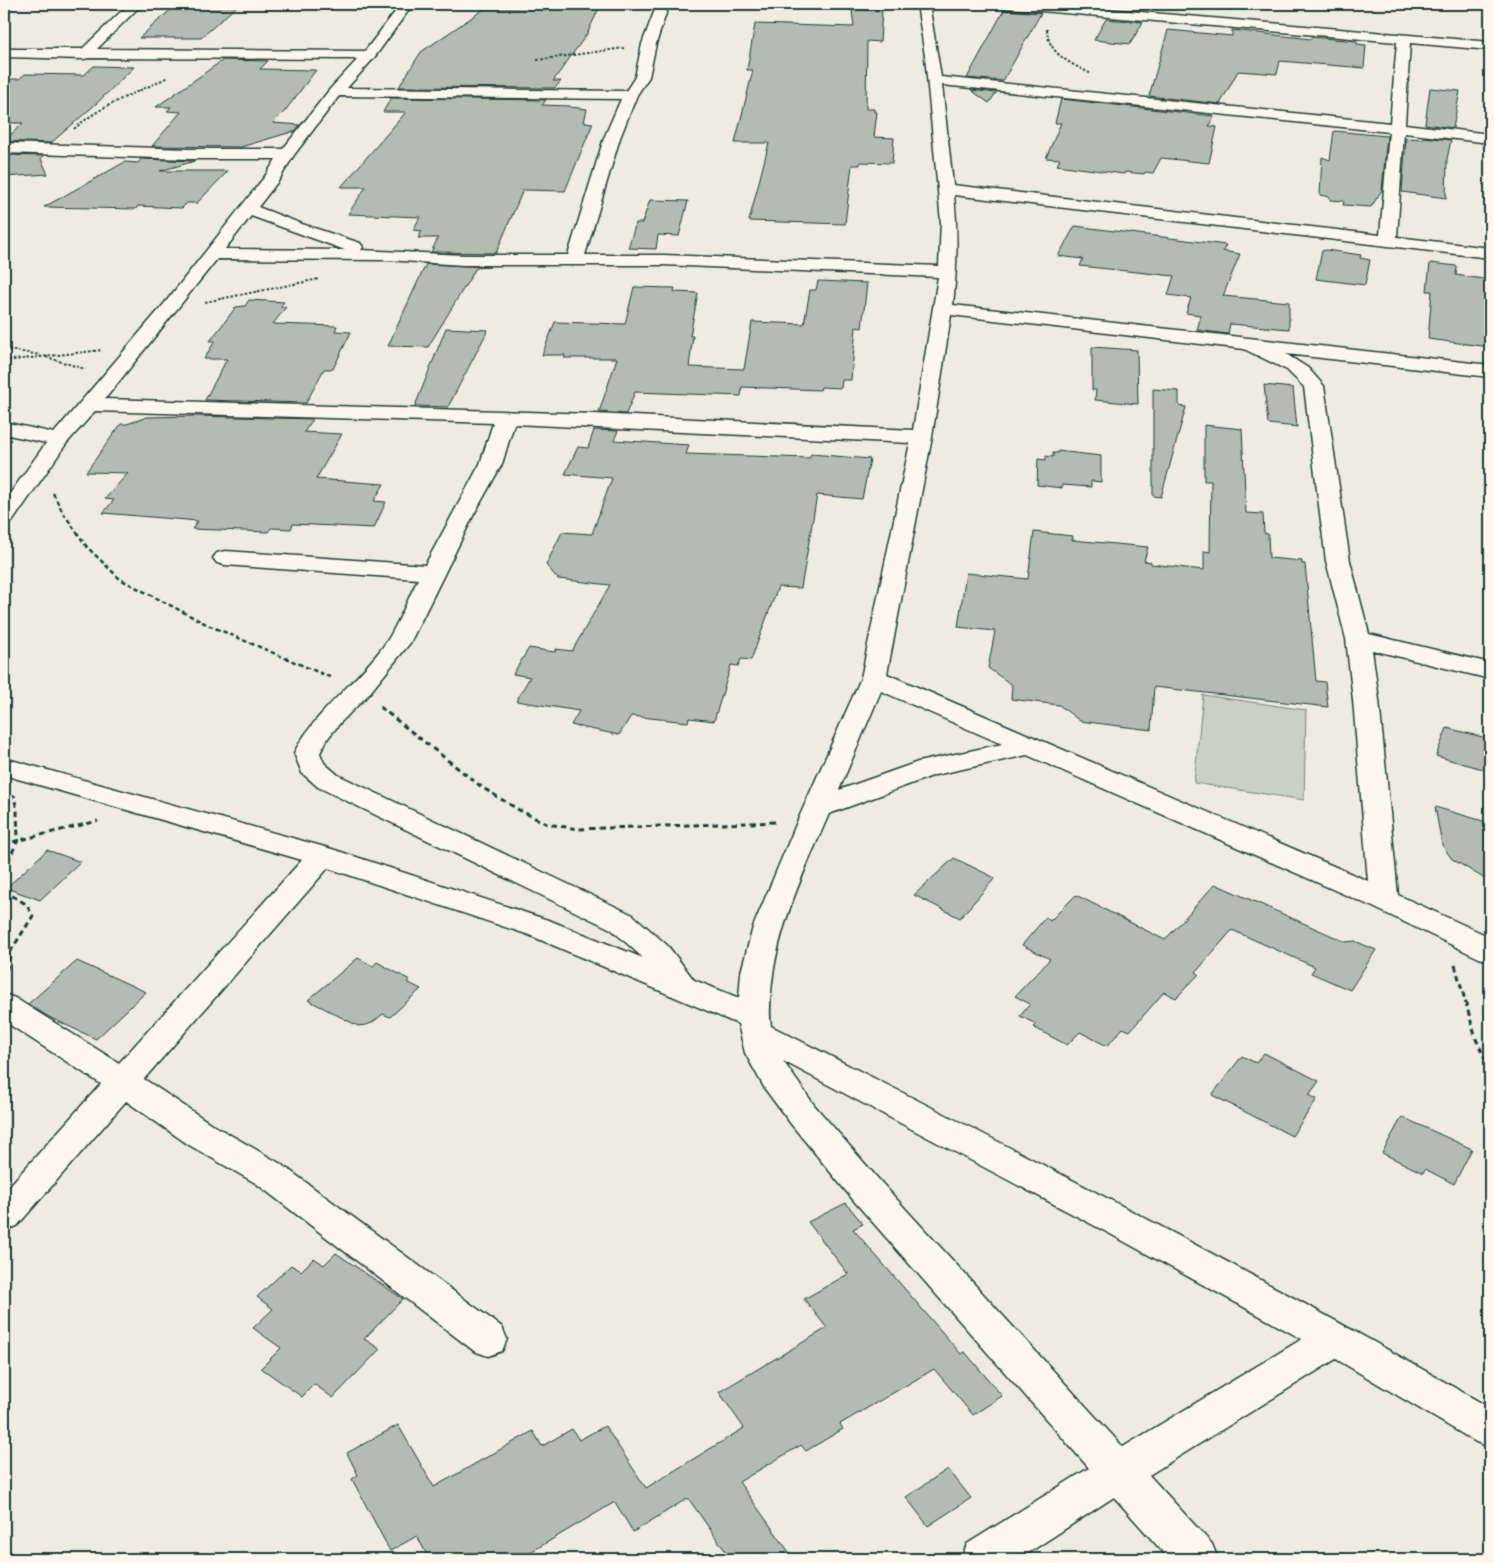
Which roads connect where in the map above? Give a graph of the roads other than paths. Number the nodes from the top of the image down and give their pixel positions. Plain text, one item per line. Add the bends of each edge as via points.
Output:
1 (136, 4) edge
2 (408, 4) edge
3 (923, 4) edge
4 (1006, 4) edge
5 (663, 5) edge
6 (1404, 38) junction
7 (1490, 46) edge
8 (4, 53) edge
9 (84, 54) junction
10 (369, 55) junction
11 (934, 80) junction
12 (335, 92) junction
13 (630, 95) junction
14 (1397, 128) junction
15 (1490, 139) edge
16 (4, 148) edge
17 (287, 154) junction
18 (946, 189) junction
19 (248, 209) junction
20 (1388, 242) junction
21 (1490, 253) edge
22 (213, 254) junction
23 (386, 255) junction
24 (575, 260) junction
25 (948, 272) junction
26 (943, 309) junction
27 (1251, 345) junction
28 (1341, 355) junction
29 (1490, 371) edge
30 (1308, 378) junction
31 (90, 406) junction
32 (505, 418) junction
33 (4, 428) edge
34 (922, 437) junction
35 (59, 440) junction
36 (4, 517) edge
37 (225, 558) dead end
38 (433, 573) junction
39 (1358, 639) junction
40 (1490, 671) edge
41 (874, 678) junction
42 (1030, 746) junction
43 (7, 766) edge
44 (814, 815) junction
45 (322, 856) junction
46 (1384, 900) junction
47 (1490, 950) edge
48 (684, 989) junction
49 (4, 994) edge
50 (755, 1025) junction
51 (122, 1081) junction
52 (4, 1216) edge
53 (488, 1339) dead end
54 (1334, 1340) junction
55 (1490, 1429) edge
56 (1119, 1472) junction
57 (982, 1559) edge
58 (1197, 1559) edge

1 - 9 street
2 - 10 street
3 - 11 street
4 - 6 street
5 - 13 street via 649,44 642,77
6 - 7 street
6 - 14 street
8 - 9 street
9 - 10 street
10 - 12 street
11 - 14 street
11 - 18 street
12 - 13 street
12 - 17 street
13 - 24 street via 612,138
14 - 15 street
14 - 20 street
16 - 17 street
17 - 19 street
18 - 20 street
18 - 25 street
19 - 22 street
19 - 23 street via 304,231
20 - 21 street
22 - 23 street
22 - 31 street
23 - 24 street via 463,260
24 - 25 street via 664,260
25 - 26 street
26 - 27 street
26 - 34 street
27 - 28 street
27 - 30 street via 1292,365
28 - 29 street
28 - 30 street
30 - 39 street via 1316,394 1338,561
31 - 32 street
31 - 35 street
32 - 34 street
32 - 38 street via 491,464
33 - 35 street
34 - 41 street
35 - 36 street
37 - 38 street
38 - 48 street via 398,643 316,736 307,752 312,766 328,781 622,922 657,954
39 - 40 street
39 - 46 street
41 - 42 street
41 - 44 street
42 - 44 street via 928,768
42 - 46 street
43 - 45 street
44 - 50 street via 768,927 757,972
45 - 48 street via 540,928
45 - 51 street
46 - 47 street
48 - 50 street
49 - 51 street
50 - 54 street via 1079,1198
50 - 56 street via 761,1053 803,1115
51 - 52 street
51 - 53 street via 201,1135 269,1174
54 - 55 street
54 - 56 street
56 - 57 street
56 - 58 street

